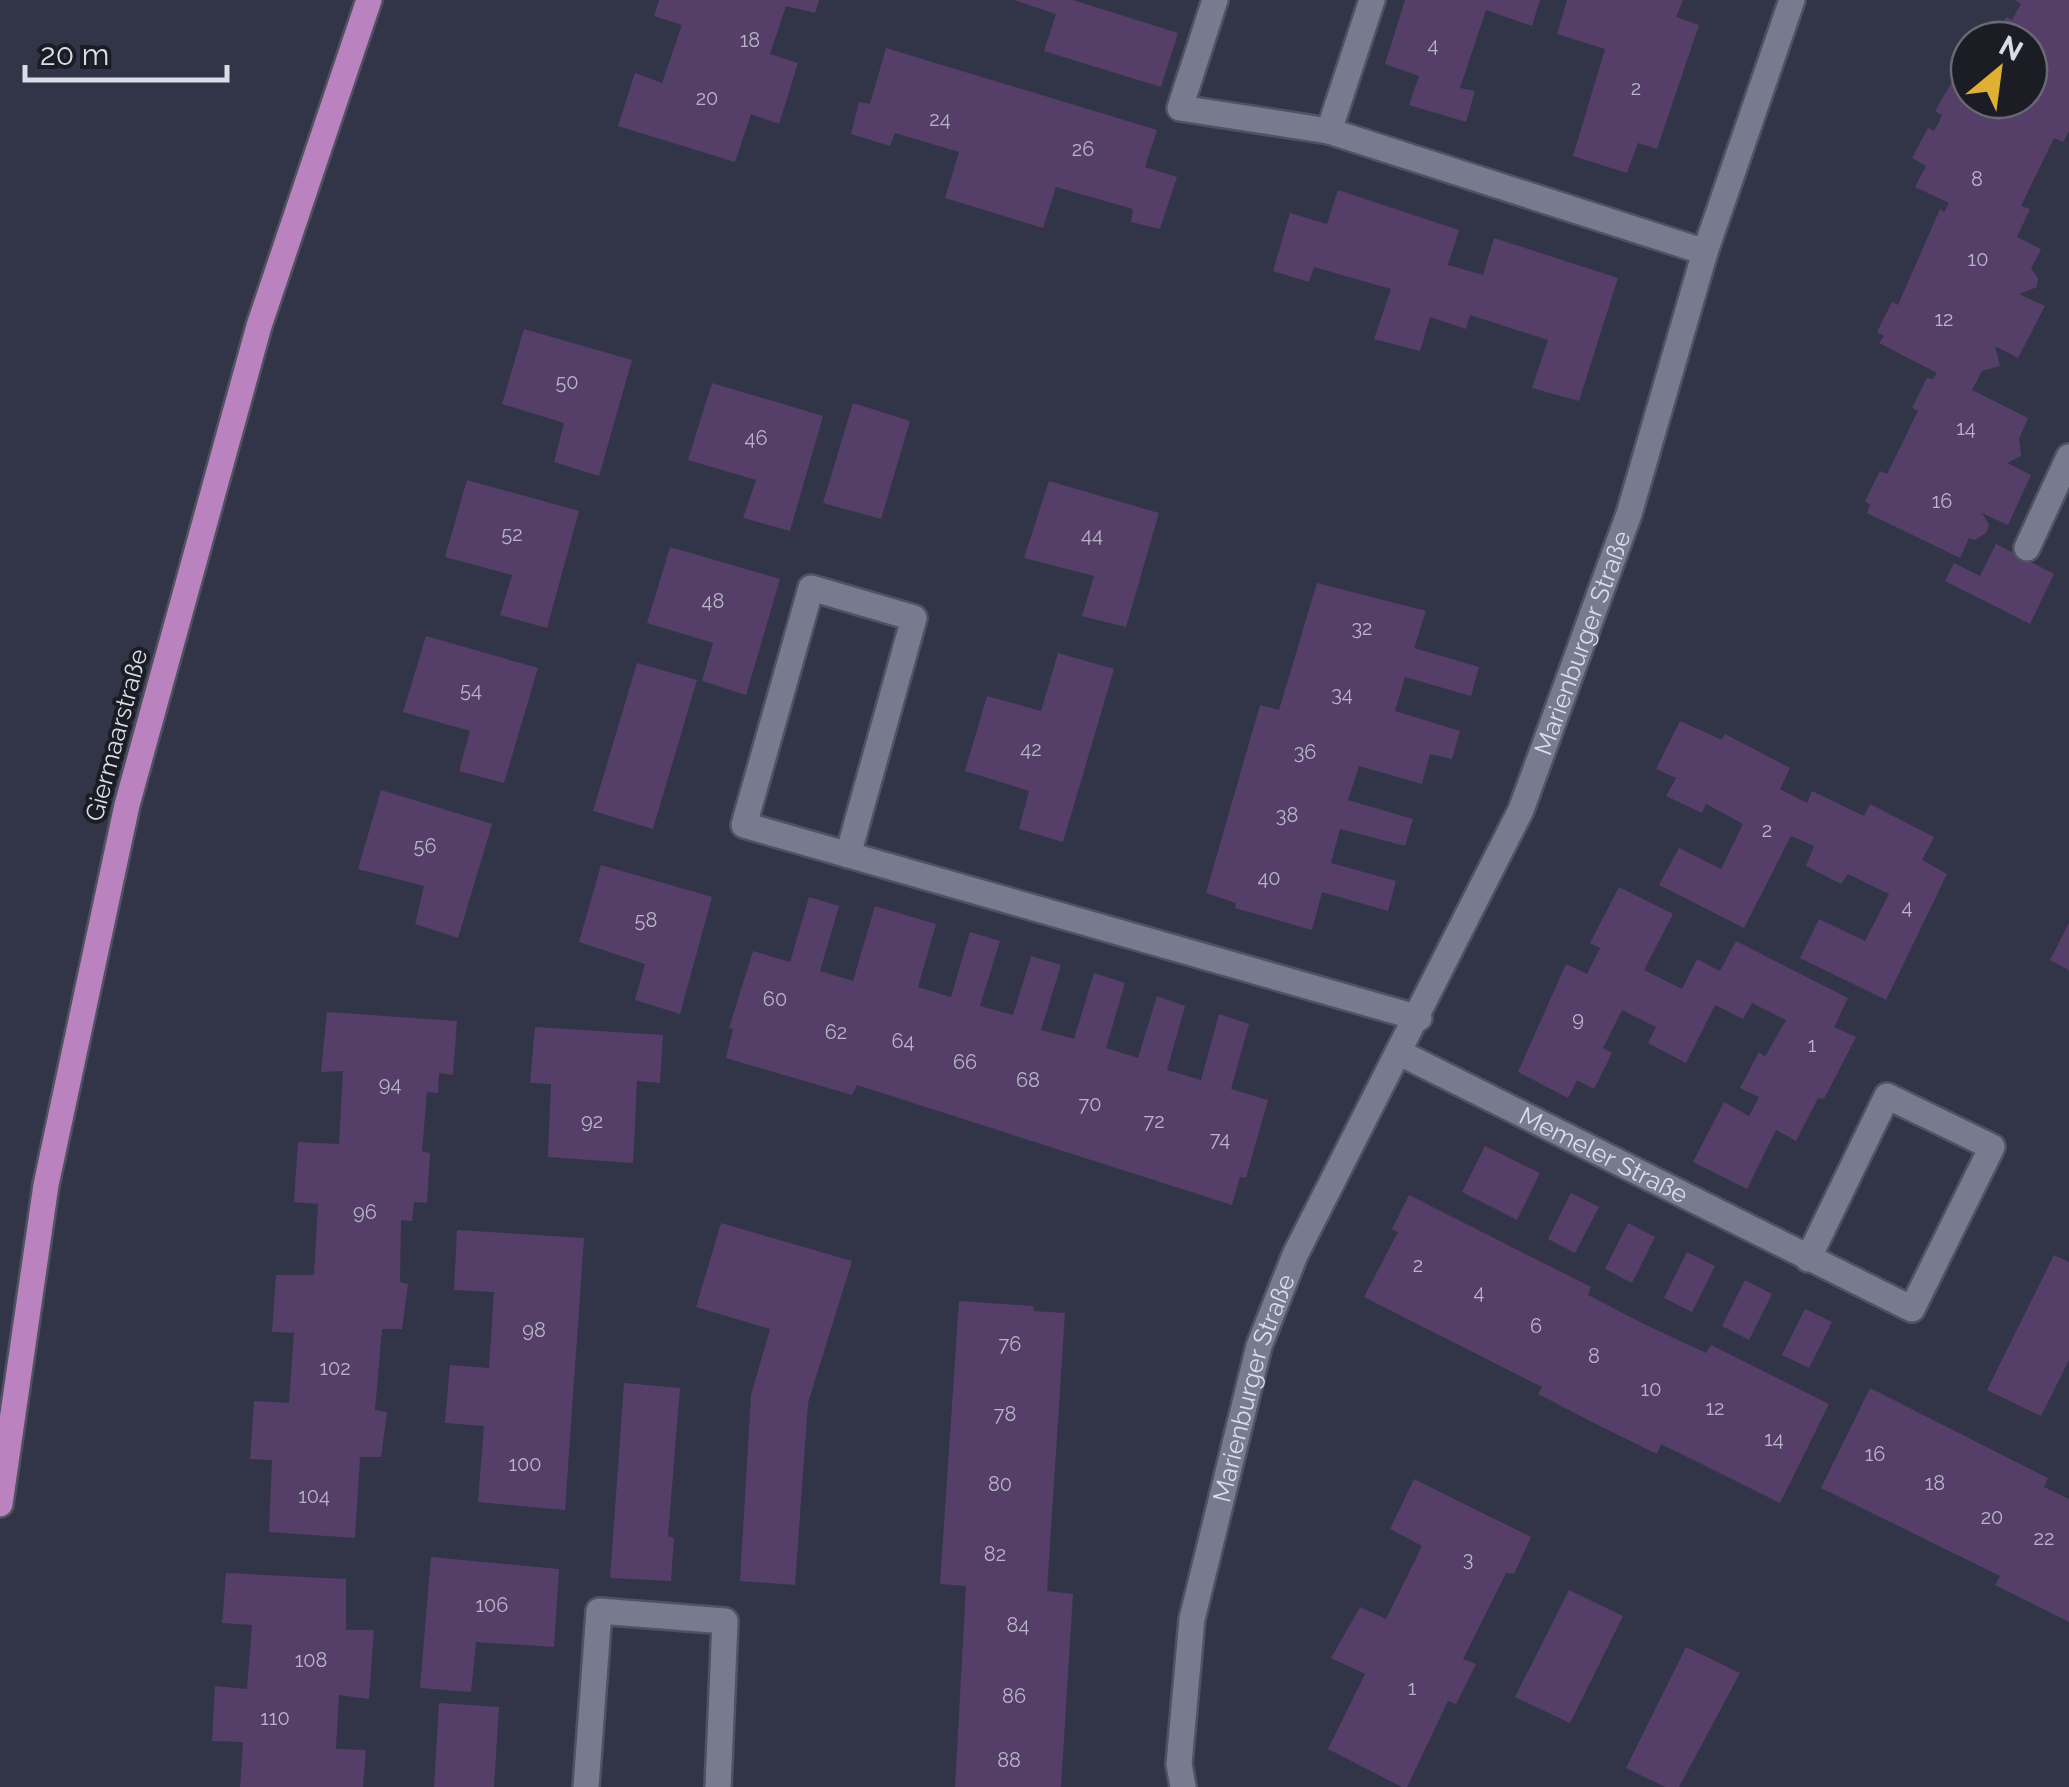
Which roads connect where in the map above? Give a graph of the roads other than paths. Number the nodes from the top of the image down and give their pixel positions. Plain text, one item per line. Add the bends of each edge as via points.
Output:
1 (369, 0) edge
2 (1215, 0) edge
3 (1372, 0) edge
4 (1792, 0) edge
5 (1329, 131) junction
6 (1705, 252) junction
7 (2069, 457) edge
8 (2027, 548) dead end
9 (848, 854) junction
10 (1419, 1018) junction
11 (1398, 1052) junction
12 (1808, 1259) junction
13 (0, 1504) edge
14 (586, 1787) edge
15 (718, 1787) edge
16 (1183, 1787) edge

1 - 13 main road, Giermaarstraße via 259,326 127,804 46,1184
2 - 5 street via 1180,108
3 - 5 street
4 - 6 street, Marienburger Straße
5 - 6 street
6 - 10 street, Marienburger Straße via 1629,514 1522,810
7 - 8 street
9 - 9 street via 744,825 811,588 914,618
9 - 10 street
10 - 11 street, Marienburger Straße
11 - 12 street, Memeler Straße
11 - 16 street, Marienburger Straße via 1295,1255 1247,1382 1192,1619 1179,1764
12 - 12 street, Memeler Straße via 1912,1309 1992,1147 1887,1096
14 - 15 street via 600,1610 725,1621

